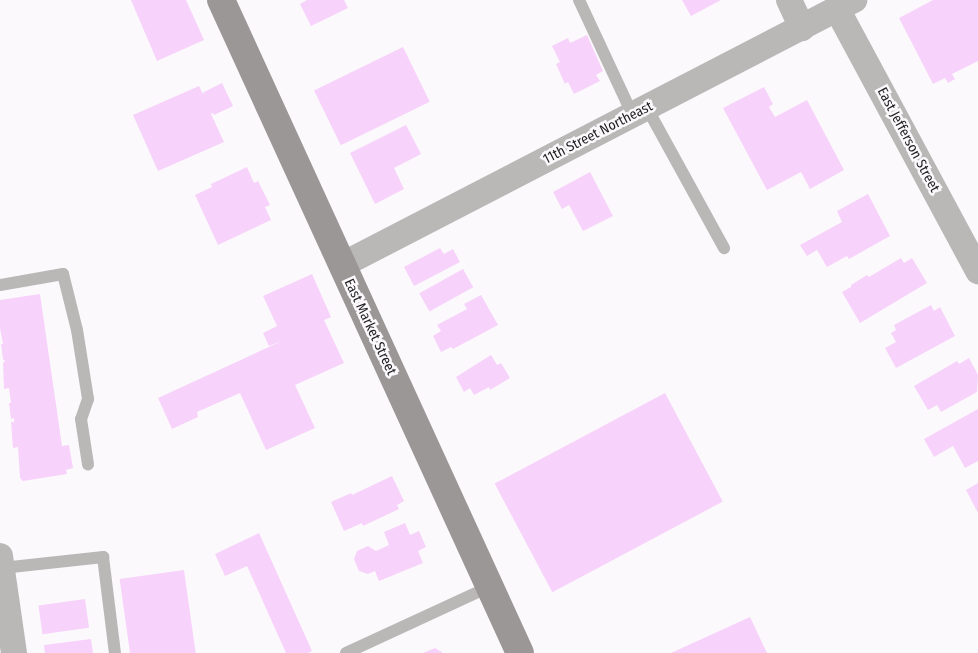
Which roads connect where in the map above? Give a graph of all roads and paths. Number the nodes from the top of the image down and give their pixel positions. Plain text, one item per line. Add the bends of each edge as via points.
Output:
1 (221, 0) edge
2 (579, 0) edge
3 (789, 0) edge
4 (845, 4) edge
5 (802, 28) junction
6 (640, 112) junction
7 (724, 248) dead end
8 (342, 265) junction
9 (978, 271) edge
10 (0, 285) edge
11 (88, 464) dead end
12 (1, 562) edge
13 (490, 587) junction
14 (14, 653) edge
15 (115, 653) edge
16 (346, 653) edge
17 (520, 653) edge

1 - 8 main road, East Market Street
2 - 6 lane
3 - 5 street
4 - 5 street, 11th Street Northeast
4 - 9 street, East Jefferson Street
5 - 6 street, 11th Street Northeast
6 - 7 lane
6 - 8 street, 11th Street Northeast
8 - 13 main road, East Market Street
10 - 11 lane via 63,274 77,330 88,398 81,419
12 - 14 street
12 - 15 lane via 102,557
13 - 16 lane
13 - 17 main road, East Market Street

